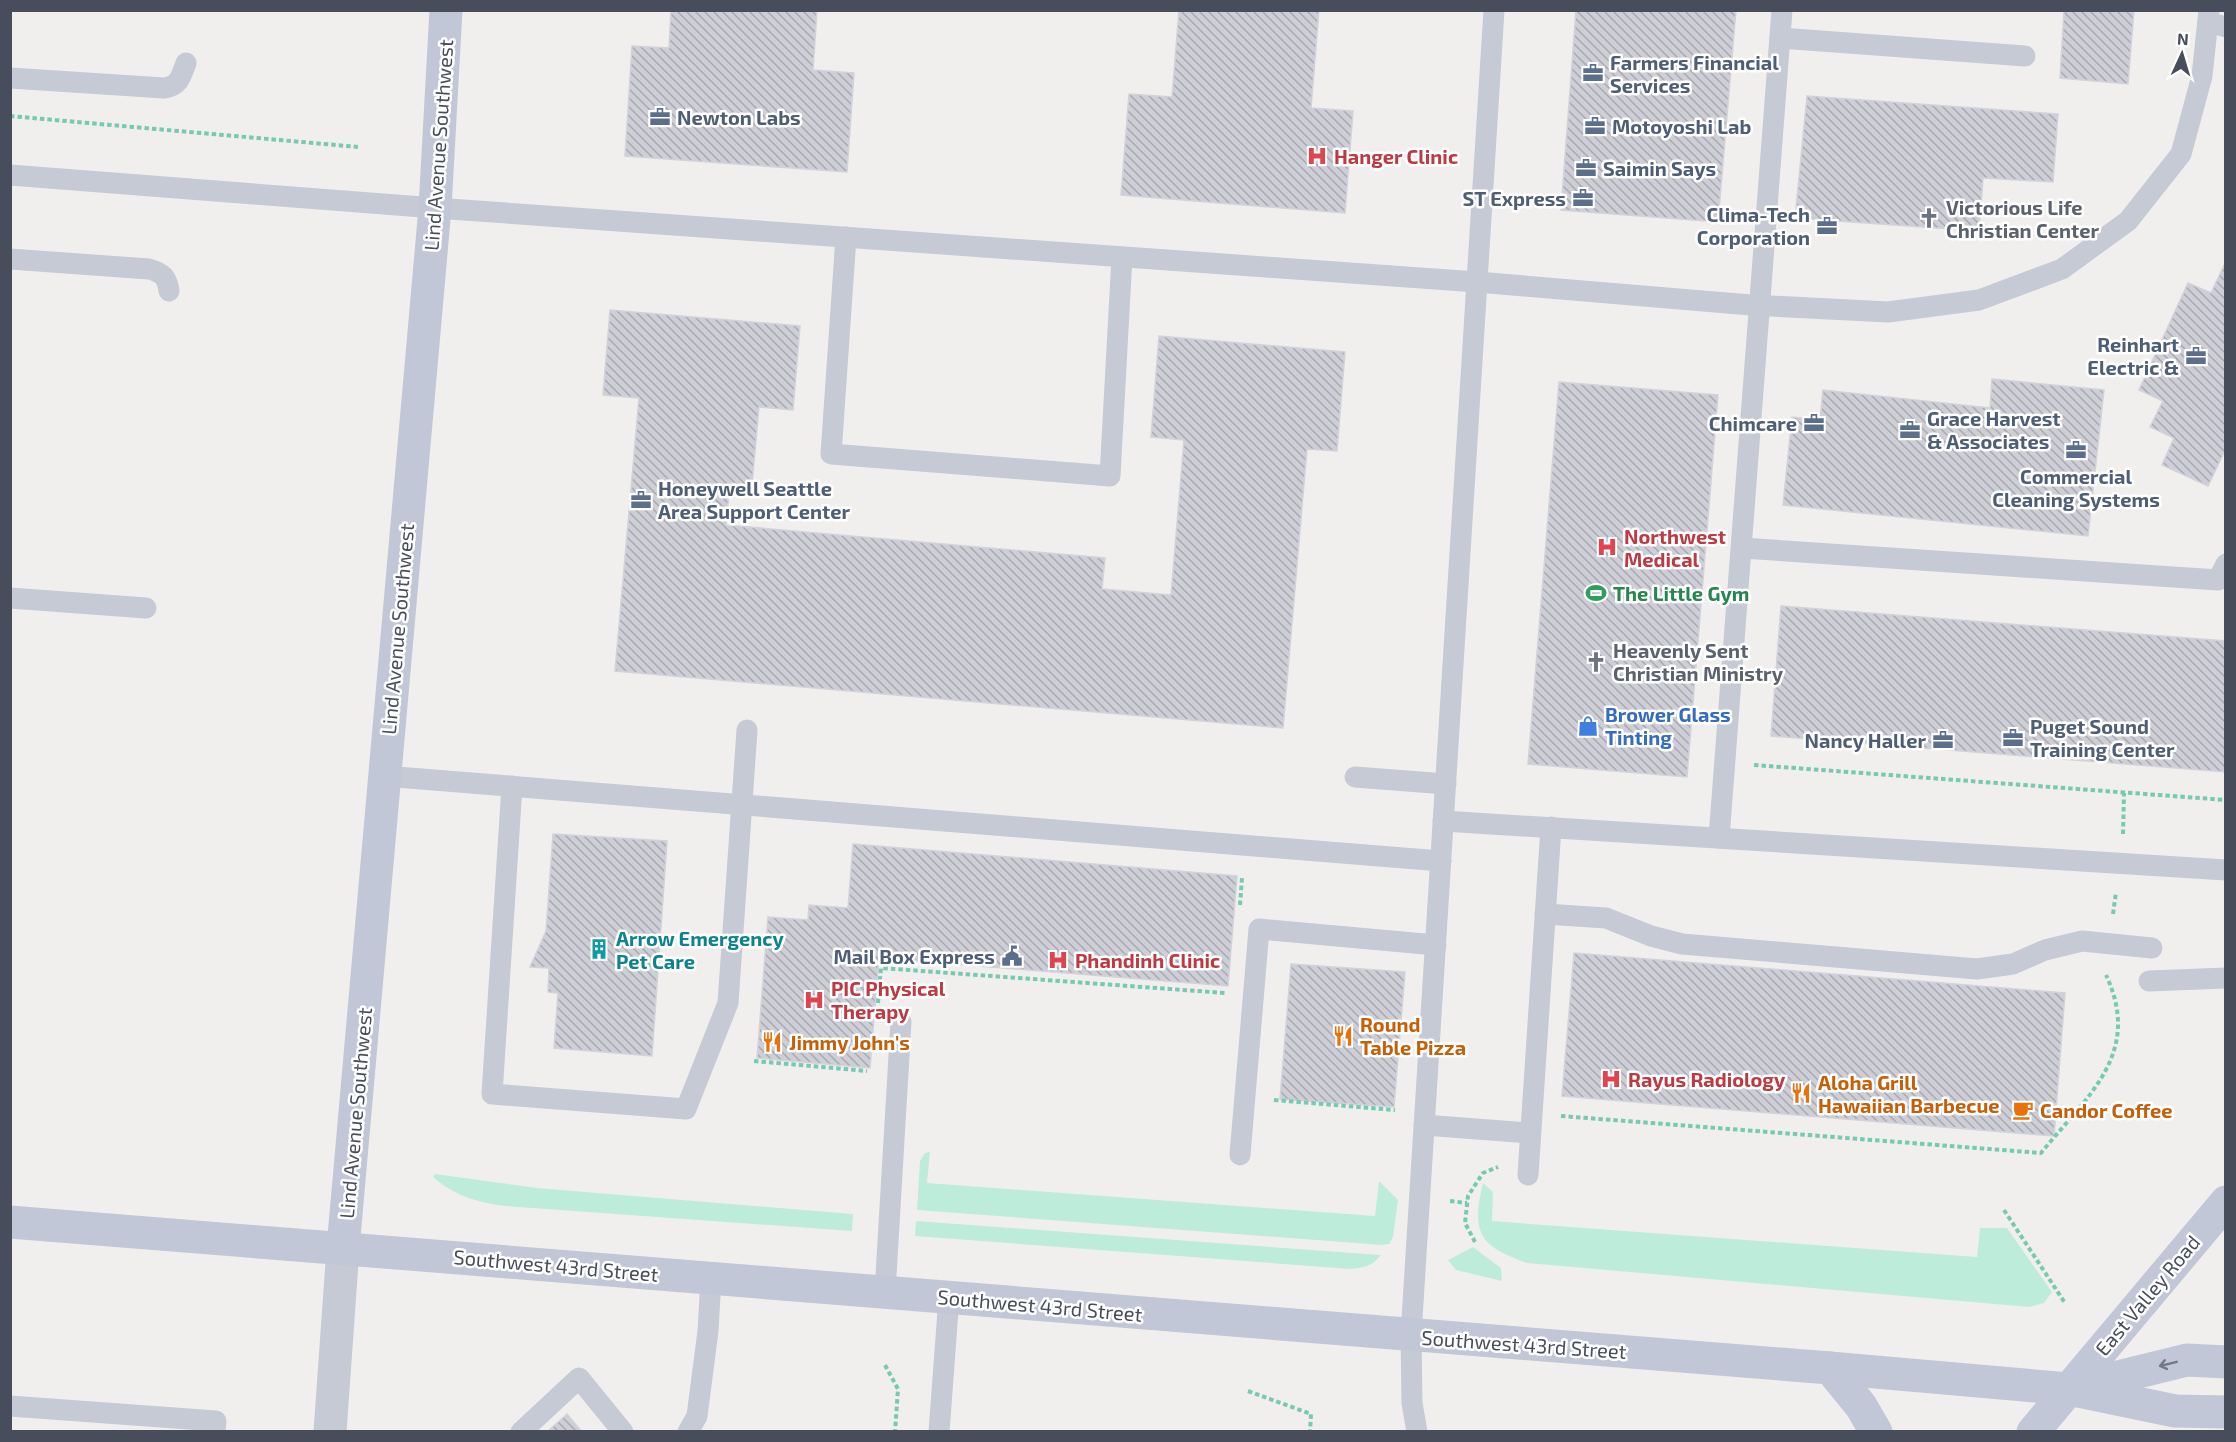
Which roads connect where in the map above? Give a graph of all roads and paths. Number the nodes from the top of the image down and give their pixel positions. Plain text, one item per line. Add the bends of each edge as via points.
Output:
1 (446, 10) edge
2 (1494, 10) edge
3 (1782, 10) edge
4 (2214, 20) edge
5 (1780, 38) junction
6 (2025, 56) dead end
7 (186, 63) dead end
8 (10, 78) edge
9 (10, 116) edge
10 (358, 147) dead end
11 (10, 174) edge
12 (435, 208) junction
13 (846, 237) junction
14 (1122, 257) junction
15 (10, 259) edge
16 (1477, 282) junction
17 (169, 291) dead end
18 (1761, 305) junction
19 (1742, 548) junction
20 (2226, 564) edge
21 (10, 598) edge
22 (146, 608) dead end
23 (747, 730) dead end
24 (1751, 765) dead end
25 (384, 776) junction
26 (1355, 777) dead end
27 (1446, 784) junction
28 (512, 786) junction
29 (2226, 800) edge
30 (742, 805) junction
31 (1443, 821) junction
32 (1551, 827) junction
33 (1719, 838) junction
34 (1441, 861) junction
35 (2226, 870) edge
36 (1242, 878) dead end
37 (1239, 913) dead end
38 (1545, 914) junction
39 (1436, 945) junction
40 (2152, 948) dead end
41 (2098, 972) dead end
42 (2226, 978) edge
43 (2149, 981) dead end
44 (1233, 994) dead end
45 (877, 1014) dead end
46 (900, 1022) dead end
47 (754, 1062) dead end
48 (872, 1071) dead end
49 (1270, 1100) dead end
50 (1560, 1116) dead end
51 (1425, 1119) junction
52 (1530, 1134) junction
53 (1240, 1155) dead end
54 (1527, 1175) dead end
55 (1445, 1200) dead end
56 (2226, 1202) edge
57 (1467, 1203) dead end
58 (2004, 1210) dead end
59 (10, 1222) edge
60 (343, 1248) junction
61 (711, 1278) junction
62 (885, 1292) junction
63 (949, 1297) junction
64 (2066, 1304) dead end
65 (1411, 1335) junction
66 (2226, 1362) edge
67 (885, 1365) dead end
68 (1830, 1368) junction
69 (2069, 1389) junction
70 (1248, 1391) dead end
71 (10, 1406) edge
72 (2226, 1412) edge
73 (620, 1430) edge
74 (215, 1431) edge
75 (330, 1431) edge
76 (521, 1431) edge
77 (688, 1431) edge
78 (895, 1431) edge
79 (939, 1431) edge
80 (1310, 1431) edge
81 (1417, 1431) edge
82 (1876, 1431) edge
83 (2033, 1431) edge

1 - 12 main road, Lind Avenue Southwest
2 - 16 lane
3 - 5 lane
4 - 18 lane via 2181,154 2128,221 2062,269 1979,300 1888,312
5 - 6 lane
5 - 18 lane
7 - 8 lane via 174,87 164,88
9 - 10 path
11 - 12 lane
12 - 13 lane
12 - 25 main road, Lind Avenue Southwest
13 - 14 lane
13 - 14 lane via 831,454 1110,476
14 - 16 lane
15 - 17 lane via 149,269 161,272 168,280
16 - 18 lane
16 - 27 lane
18 - 19 lane
19 - 20 lane via 2218,580
19 - 33 lane
21 - 22 lane
23 - 30 lane
24 - 29 path
25 - 28 lane
25 - 60 main road, Lind Avenue Southwest
26 - 27 lane
27 - 31 lane
28 - 30 lane
28 - 30 lane via 492,1094 515,1096 686,1109 728,1003
30 - 34 lane
31 - 32 lane
31 - 34 lane
32 - 33 lane
32 - 38 lane
33 - 35 lane
34 - 39 lane
36 - 37 path
38 - 40 lane via 1606,918 1682,944 1977,969 2013,964 2082,940
38 - 52 lane
39 - 51 lane
39 - 53 lane via 1259,929
41 - 50 path via 2106,975 2116,998 2118,1046 2109,1068 2041,1153
42 - 43 lane
44 - 45 path via 881,968
46 - 62 lane
47 - 48 path
49 - 51 path
51 - 52 lane
51 - 65 lane
52 - 54 lane
55 - 57 path
56 - 69 main road, East Valley Road
58 - 64 path
59 - 60 main road, Southwest 43rd Street
60 - 61 main road, Southwest 43rd Street
60 - 75 street
61 - 62 main road, Southwest 43rd Street
61 - 77 lane via 697,1416
62 - 63 main road, Southwest 43rd Street
63 - 65 main road, Southwest 43rd Street
63 - 79 lane
65 - 68 main road, Southwest 43rd Street
65 - 81 lane via 1412,1403
66 -> 69 main road via 2187,1360
67 - 78 path via 898,1389
68 - 69 main road, Southwest 43rd Street
68 - 82 main road
69 - 72 main road via 2175,1411
69 - 83 main road, East Valley Road
70 - 80 path via 1311,1414
71 - 74 lane via 216,1421
73 - 76 lane via 579,1378

